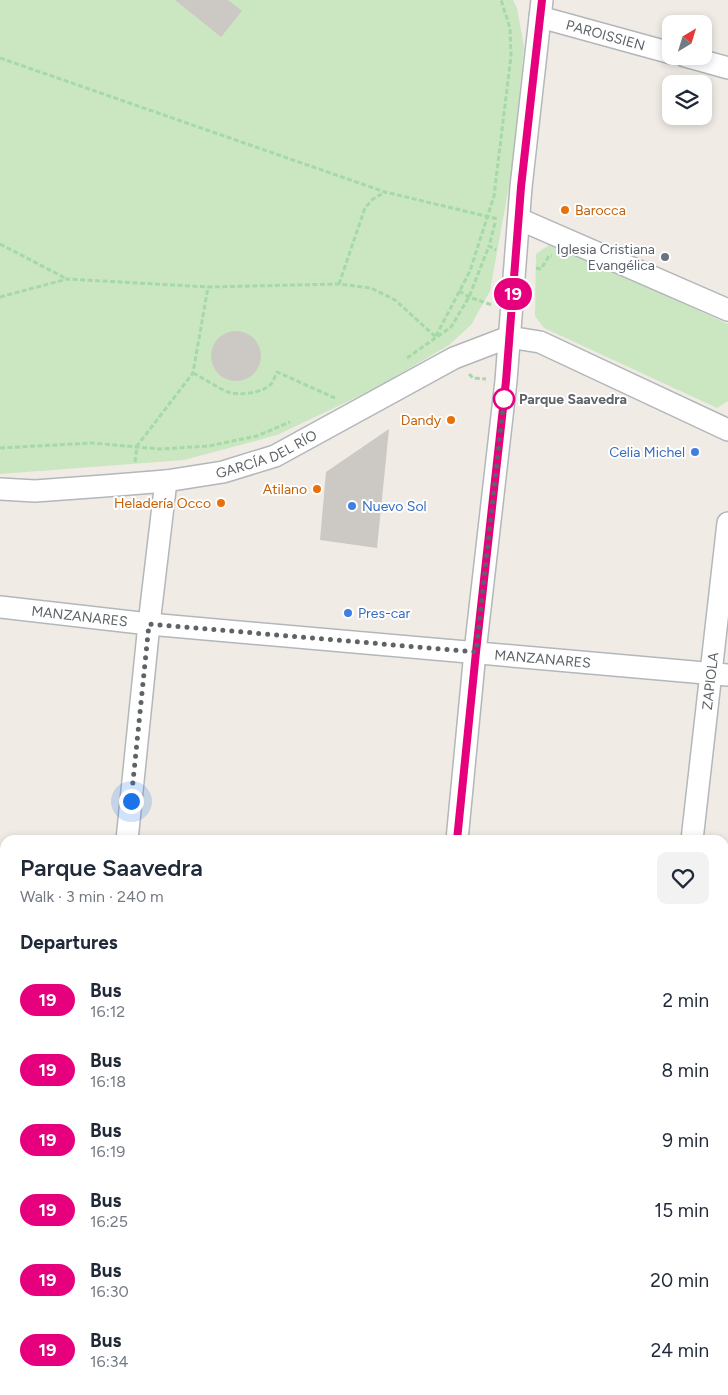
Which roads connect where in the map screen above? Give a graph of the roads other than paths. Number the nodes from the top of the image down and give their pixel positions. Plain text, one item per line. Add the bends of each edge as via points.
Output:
1 (538, 6) edge
2 (662, 50) edge
3 (712, 64) edge
4 (728, 68) edge
5 (519, 219) junction
6 (728, 310) edge
7 (509, 337) junction
8 (728, 430) edge
9 (166, 481) junction
10 (0, 489) edge
11 (728, 523) edge
12 (0, 607) edge
13 (149, 624) junction
14 (476, 652) junction
15 (719, 674) edge
16 (128, 835) edge
17 (458, 835) edge
18 (693, 835) edge

1 - 2 street, PAROISSIEN
1 - 5 street
3 - 4 street
5 - 6 street
5 - 7 street
7 - 8 street via 540,342
7 - 9 street, GARCÍA DEL RÍO via 454,358 275,456 224,472
7 - 14 street
9 - 10 street, GARCÍA DEL RÍO via 35,490
9 - 13 street
11 - 15 street, ZAPIOLA
12 - 13 street, MANZANARES
13 - 14 street, MANZANARES
13 - 16 street
14 - 15 street, MANZANARES
14 - 17 street
15 - 18 street, ZAPIOLA

